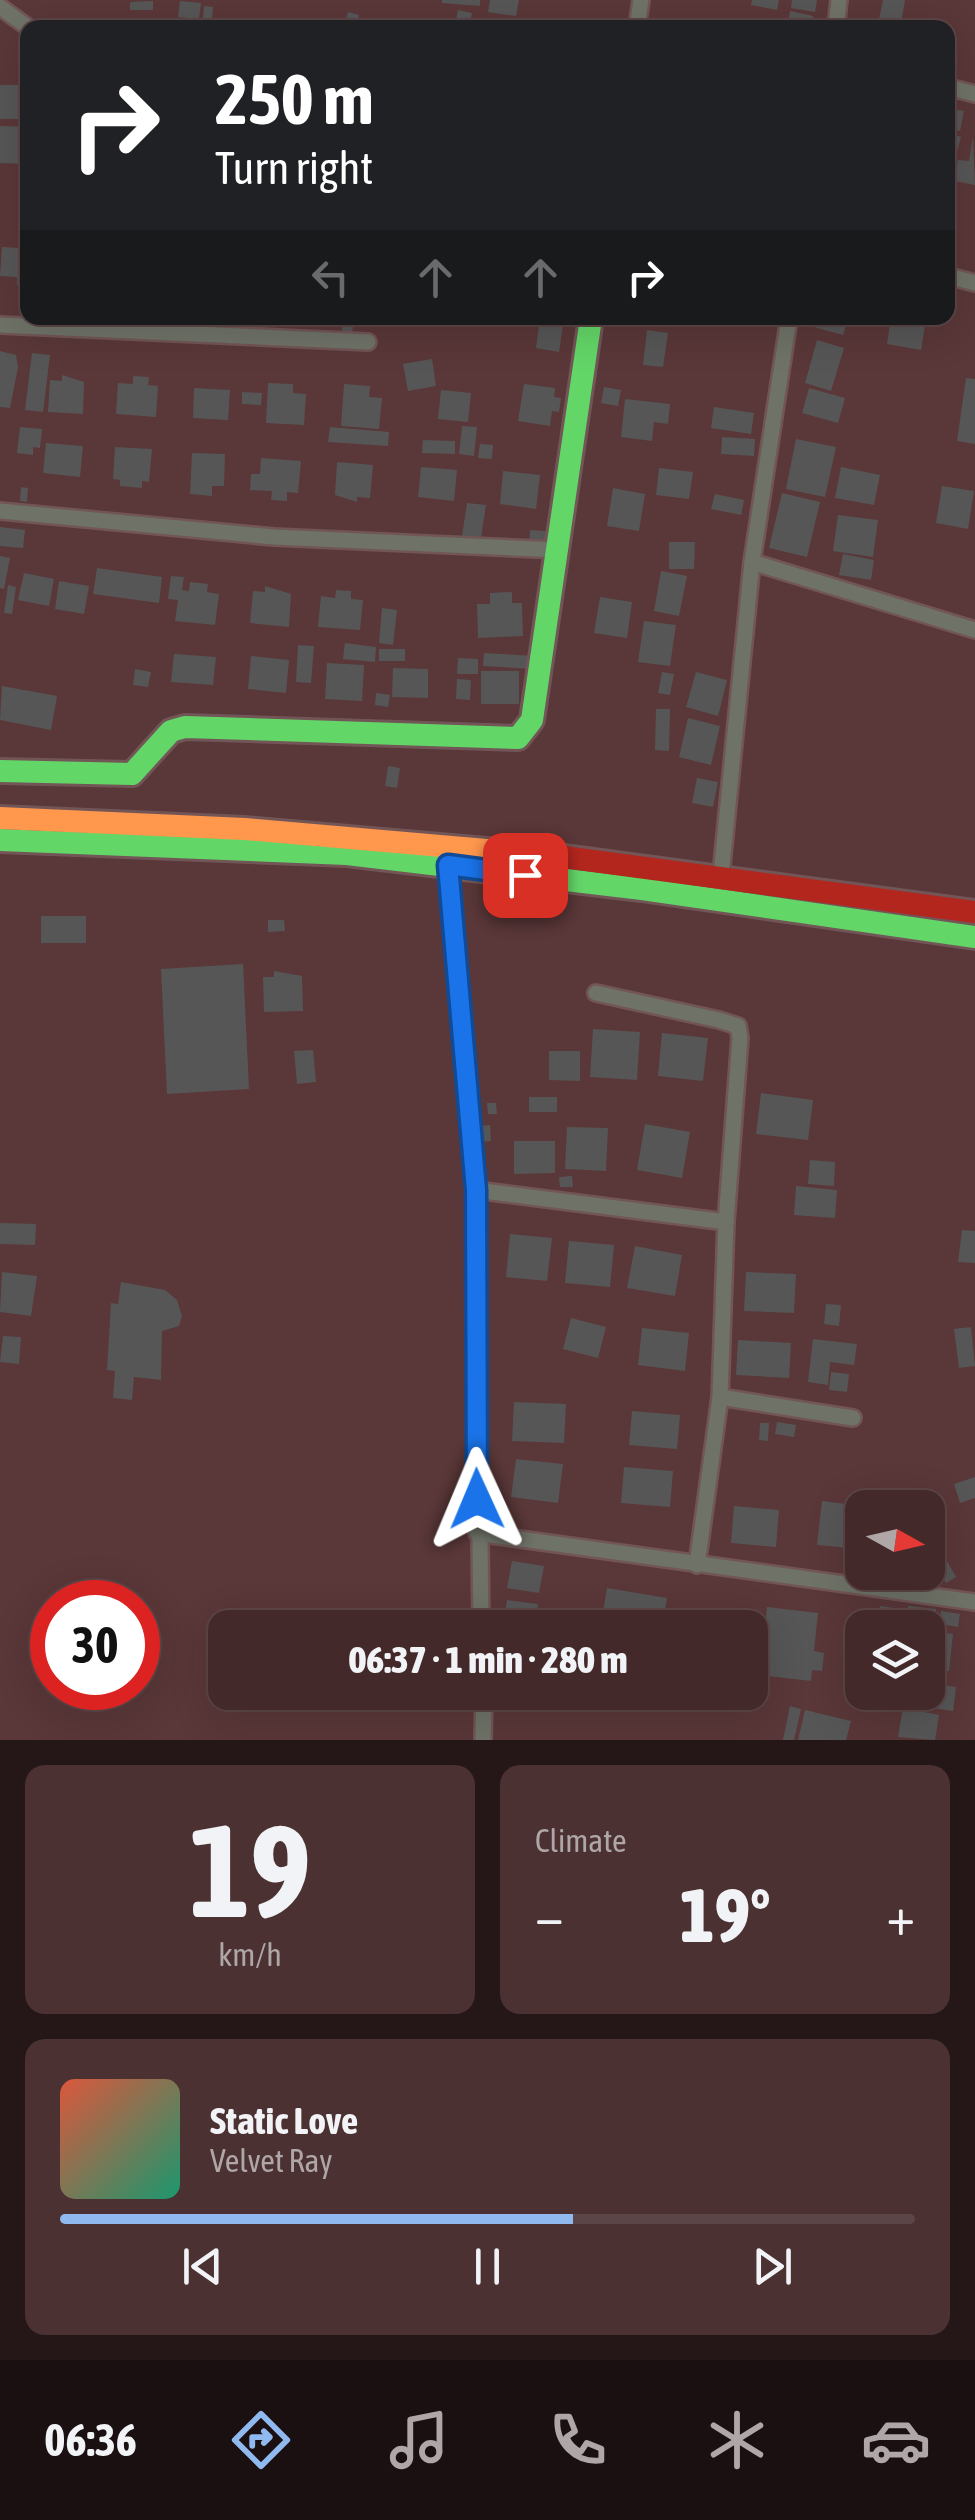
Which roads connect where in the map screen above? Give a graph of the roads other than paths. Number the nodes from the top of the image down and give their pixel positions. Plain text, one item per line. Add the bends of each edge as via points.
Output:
1 (101, 325) edge
2 (590, 325) edge
3 (788, 325) edge
4 (368, 342) dead end
5 (0, 511) edge
6 (560, 550) junction
7 (752, 562) junction
8 (975, 630) edge
9 (0, 771) edge
10 (0, 818) edge
11 (0, 840) edge
12 (448, 865) junction
13 (721, 875) junction
14 (975, 912) edge
15 (975, 937) edge
16 (596, 994) dead end
17 (476, 1190) junction
18 (726, 1222) junction
19 (720, 1396) junction
20 (853, 1418) dead end
21 (477, 1533) junction
22 (697, 1565) junction
23 (975, 1602) edge
24 (480, 1610) edge
25 (484, 1710) edge
26 (483, 1740) edge

1 - 4 street
2 - 6 main road
3 - 7 street
5 - 6 street via 274,538
6 - 9 main road via 532,720 518,738 185,727 170,732 132,774
7 - 8 street
7 - 13 street
10 - 13 main road via 353,834
11 - 12 main road via 347,854
12 - 15 main road
12 - 17 street
13 - 14 main road
16 - 18 street via 738,1026
17 - 18 street
17 - 21 street
18 - 19 street
19 - 20 street
19 - 22 street
21 - 22 street
21 - 24 street
22 - 23 street
25 - 26 street

